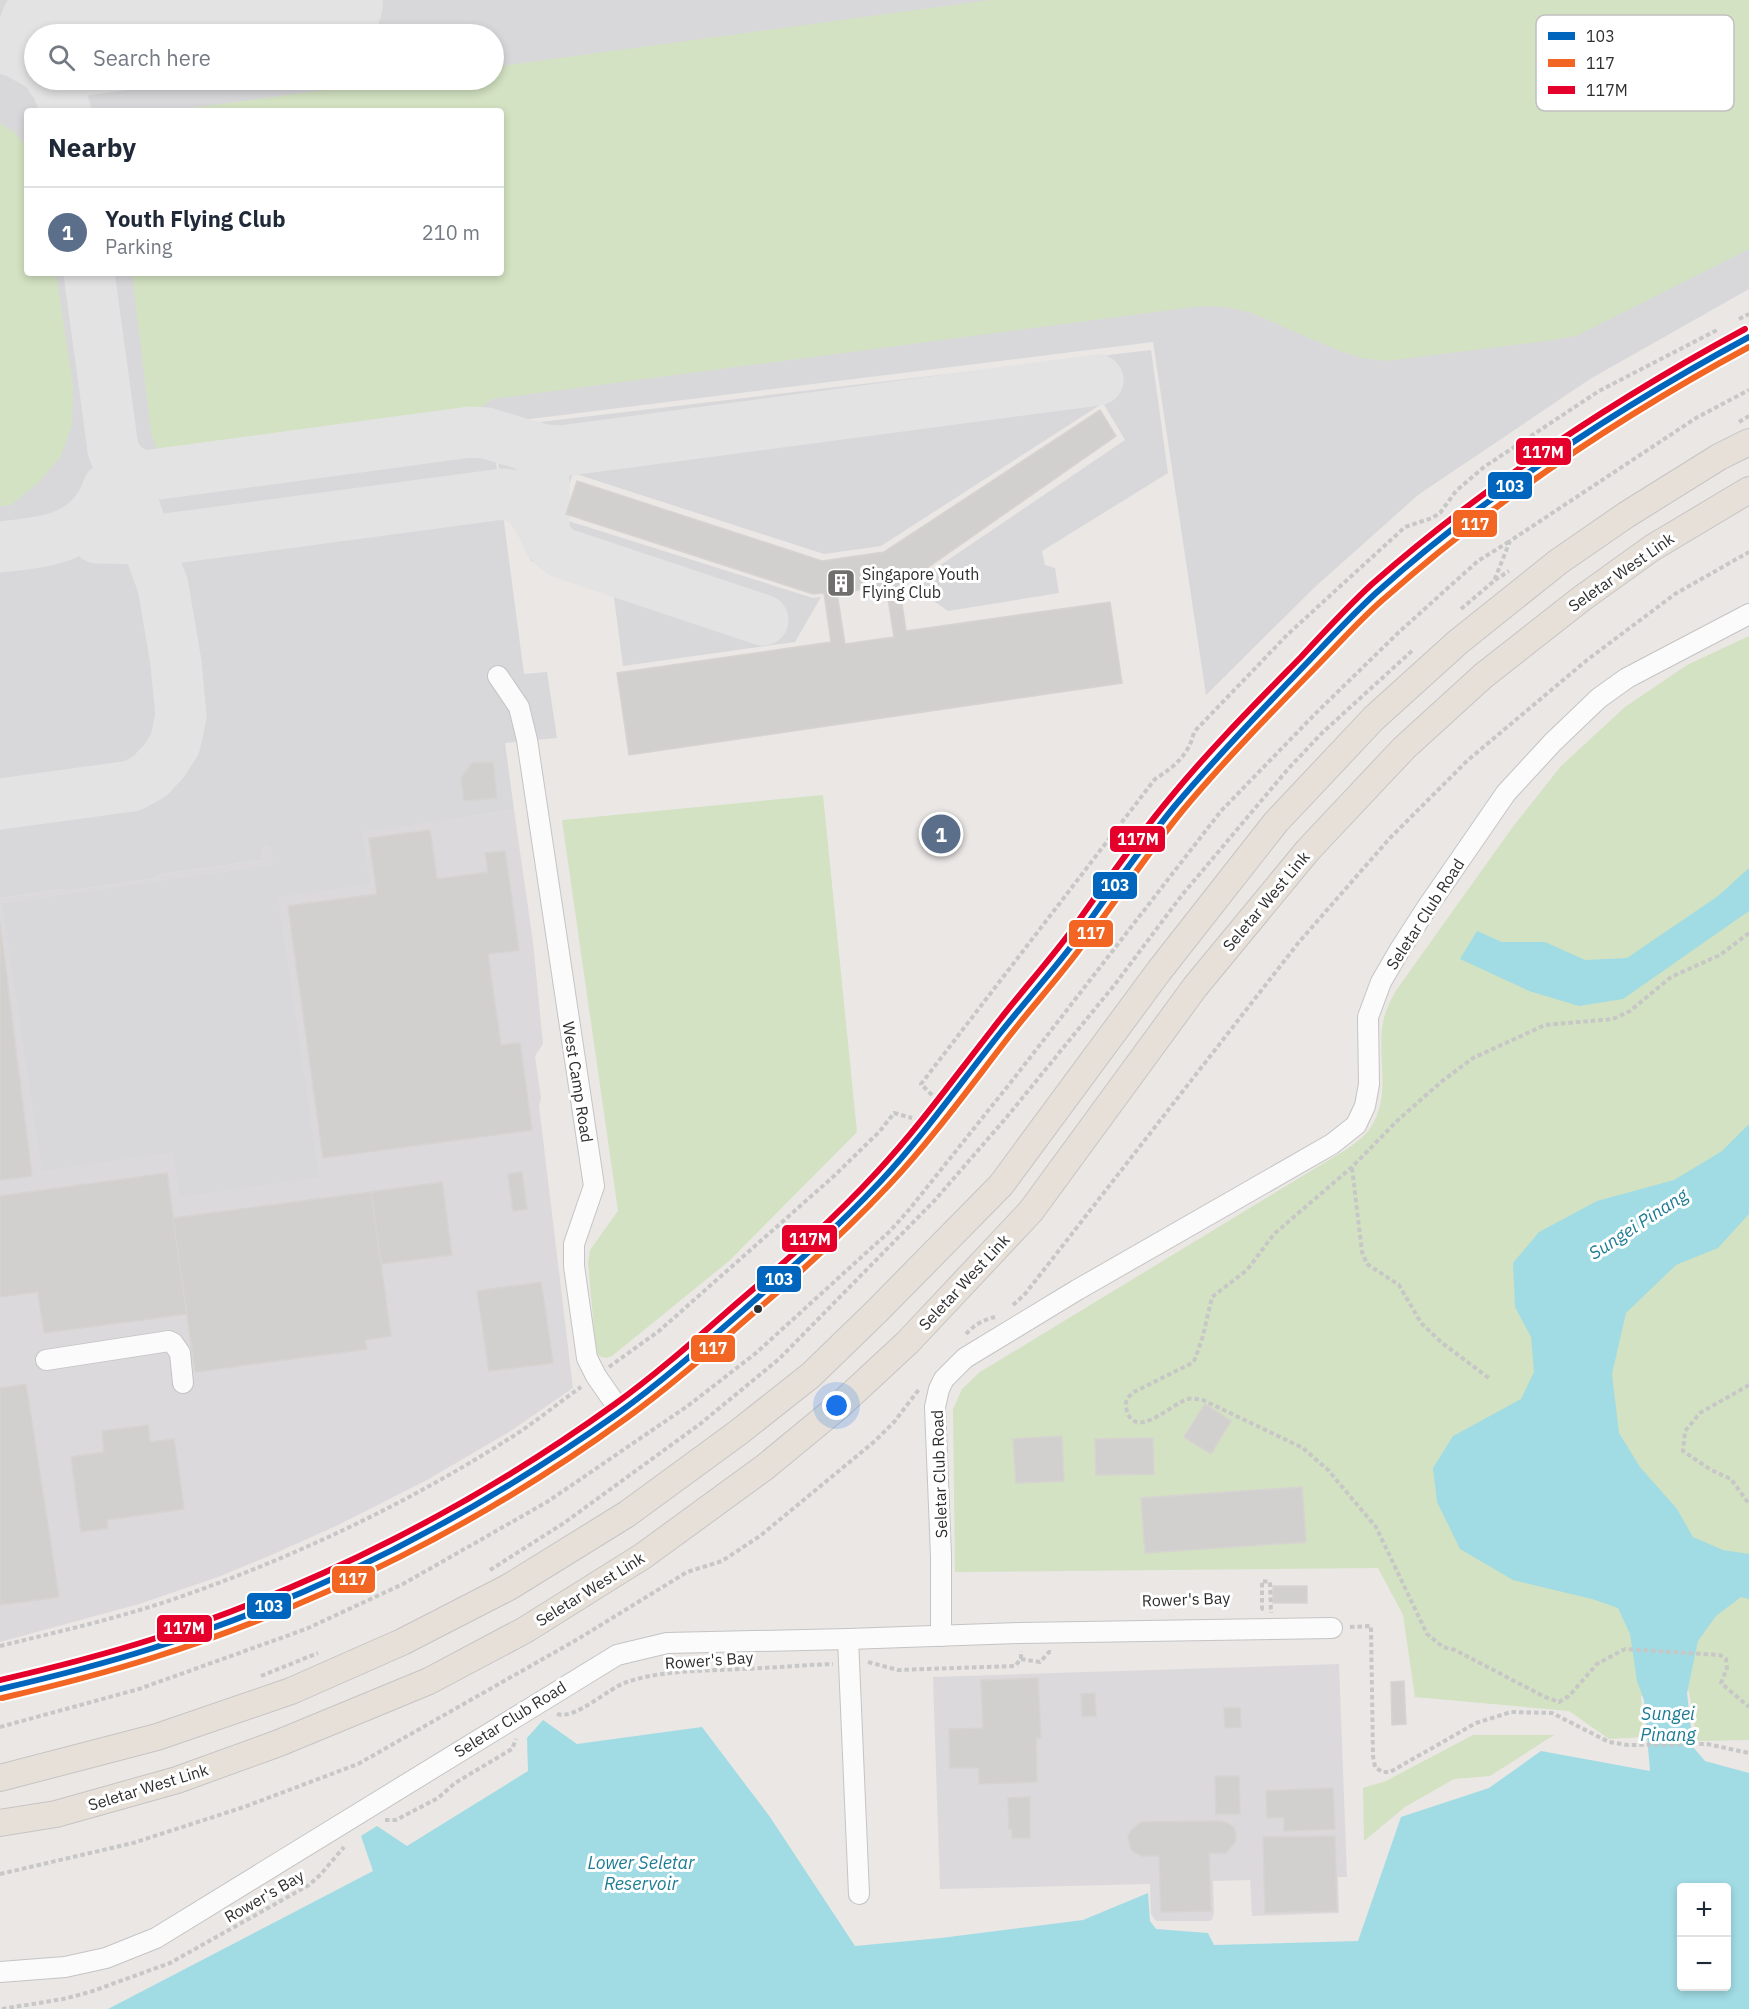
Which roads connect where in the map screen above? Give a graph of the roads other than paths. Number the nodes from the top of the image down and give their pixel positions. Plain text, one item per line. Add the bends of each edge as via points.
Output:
1 (1749, 338) edge
2 (1749, 442) edge
3 (1749, 490) edge
4 (1743, 617) edge
5 (498, 676) dead end
6 (1195, 987) junction
7 (1086, 1071) junction
8 (46, 1360) dead end
9 (183, 1383) dead end
10 (621, 1412) junction
11 (1332, 1628) road end
12 (940, 1636) junction
13 (848, 1640) junction
14 (0, 1689) edge
15 (0, 1778) edge
16 (0, 1823) edge
17 (859, 1894) dead end
18 (0, 1972) edge

1 - 10 street via 1707,359 1605,422 1490,500 1374,595 1263,707 1173,808 1058,964 884,1179 704,1346
2 - 7 main road via 1626,515 1558,562 1458,642 1374,718 1276,822
3 - 6 main road, Seletar West Link via 1652,548 1483,676 1347,807
4 - 12 street, Seletar Club Road via 1627,678 1599,698 1506,793 1381,982 1368,1017 1370,1084 1356,1125 1332,1144 965,1358 944,1379 935,1407
5 - 10 street, West Camp Road via 519,706 527,740 594,1186 574,1244 587,1358
6 - 7 main road via 1145,1029 1107,1078 1100,1080
6 - 16 main road, Seletar West Link via 1031,1211 908,1342 765,1467 643,1556 525,1630 419,1685 177,1780 56,1814
7 - 15 main road via 1001,1185 878,1311 811,1375 627,1514 509,1587 402,1642 291,1691 158,1737
8 - 9 street via 169,1341 180,1353
10 - 14 street via 460,1514 281,1600 89,1667
11 - 12 street
12 - 13 street, Seletar Club Road
13 - 17 street
13 - 18 street, Seletar Club Road via 667,1643 616,1654 156,1938 106,1958 64,1967

